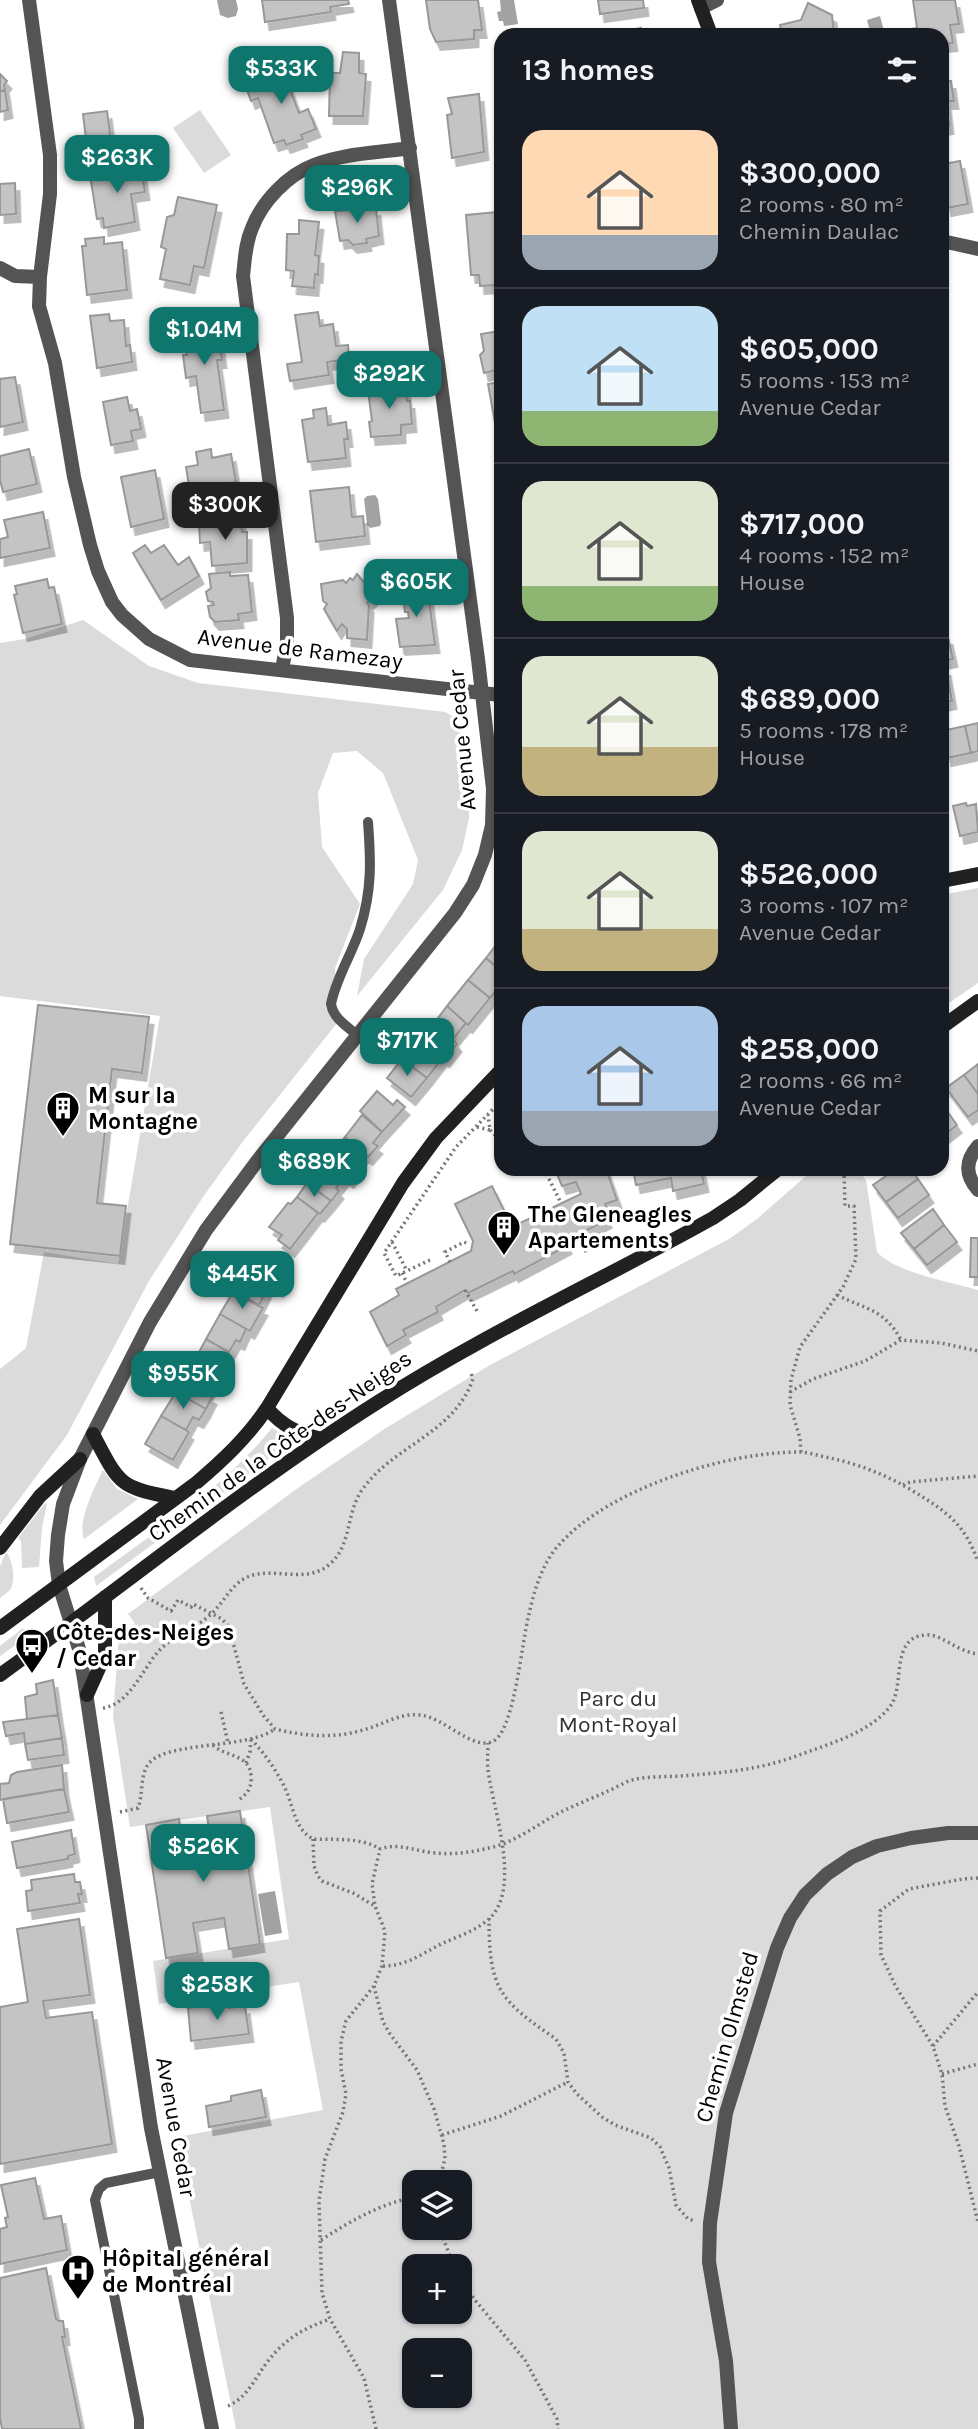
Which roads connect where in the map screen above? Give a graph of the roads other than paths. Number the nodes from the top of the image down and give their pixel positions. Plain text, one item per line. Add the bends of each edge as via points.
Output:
1 (29, 0) edge
2 (390, 0) edge
3 (717, 0) edge
4 (699, 4) edge
5 (709, 28) edge
6 (410, 148) junction
7 (949, 242) edge
8 (978, 248) edge
9 (0, 268) edge
10 (40, 277) junction
11 (282, 670) junction
12 (482, 694) junction
13 (494, 695) edge
14 (368, 822) dead end
15 (978, 874) edge
16 (949, 880) edge
17 (978, 1001) edge
18 (949, 1022) edge
19 (357, 1035) junction
20 (494, 1077) edge
21 (978, 1146) edge
22 (769, 1176) edge
23 (978, 1190) edge
24 (267, 1408) junction
25 (93, 1434) junction
26 (321, 1439) junction
27 (80, 1459) junction
28 (175, 1498) junction
29 (0, 1548) edge
30 (59, 1585) junction
31 (105, 1597) junction
32 (71, 1623) junction
33 (0, 1628) edge
34 (0, 1675) edge
35 (87, 1695) junction
36 (978, 1833) edge
37 (160, 2172) junction
38 (139, 2429) edge
39 (212, 2429) edge
40 (731, 2429) edge

1 - 10 street, Avenue de Ramezay via 50,155
2 - 6 street, Avenue Cedar
3 - 4 street
4 - 5 main road
6 - 11 street via 311,166 279,188 263,206 246,248 243,276 287,618
6 - 12 street, Avenue Cedar
7 - 8 street
9 - 10 street via 15,276
10 - 11 street, Avenue de Ramezay via 39,306 55,363 74,477 97,571 112,602 149,639 190,660
11 - 12 street, Avenue de Ramezay
12 - 13 street, Avenue de Ramezay
12 - 19 street, Avenue Cedar via 493,801 482,865 455,913
14 - 19 lane via 371,876 367,900 331,1004 337,1018
15 - 16 main road
17 - 18 main road
19 - 25 street, Avenue Cedar via 206,1230 161,1303
20 - 24 main road via 452,1119 403,1184
21 - 23 street via 967,1168
22 - 26 main road, Chemin de la Côte-des-Neiges via 713,1218 409,1382
24 - 26 main road via 289,1429
24 - 28 main road via 223,1460
25 - 27 street, Avenue Cedar
25 - 28 main road via 124,1483
26 - 31 main road, Chemin de la Côte-des-Neiges
27 - 29 main road via 40,1496
27 - 30 street, Avenue Cedar via 61,1514 56,1552
28 - 30 main road
30 - 32 street, Avenue Cedar
30 - 33 main road
31 - 32 main road, Chemin de la Côte-des-Neiges
31 - 35 main road via 105,1654
32 - 34 main road, Chemin de la Côte-des-Neiges
32 - 35 street, Avenue Cedar
35 - 37 street, Avenue Cedar
36 - 40 street, Chemin Olmsted via 931,1834 865,1851 827,1874 798,1905 777,1948 726,2113 710,2223 709,2262 726,2361
37 - 38 lane via 106,2183 95,2200
37 - 39 street, Avenue Cedar

